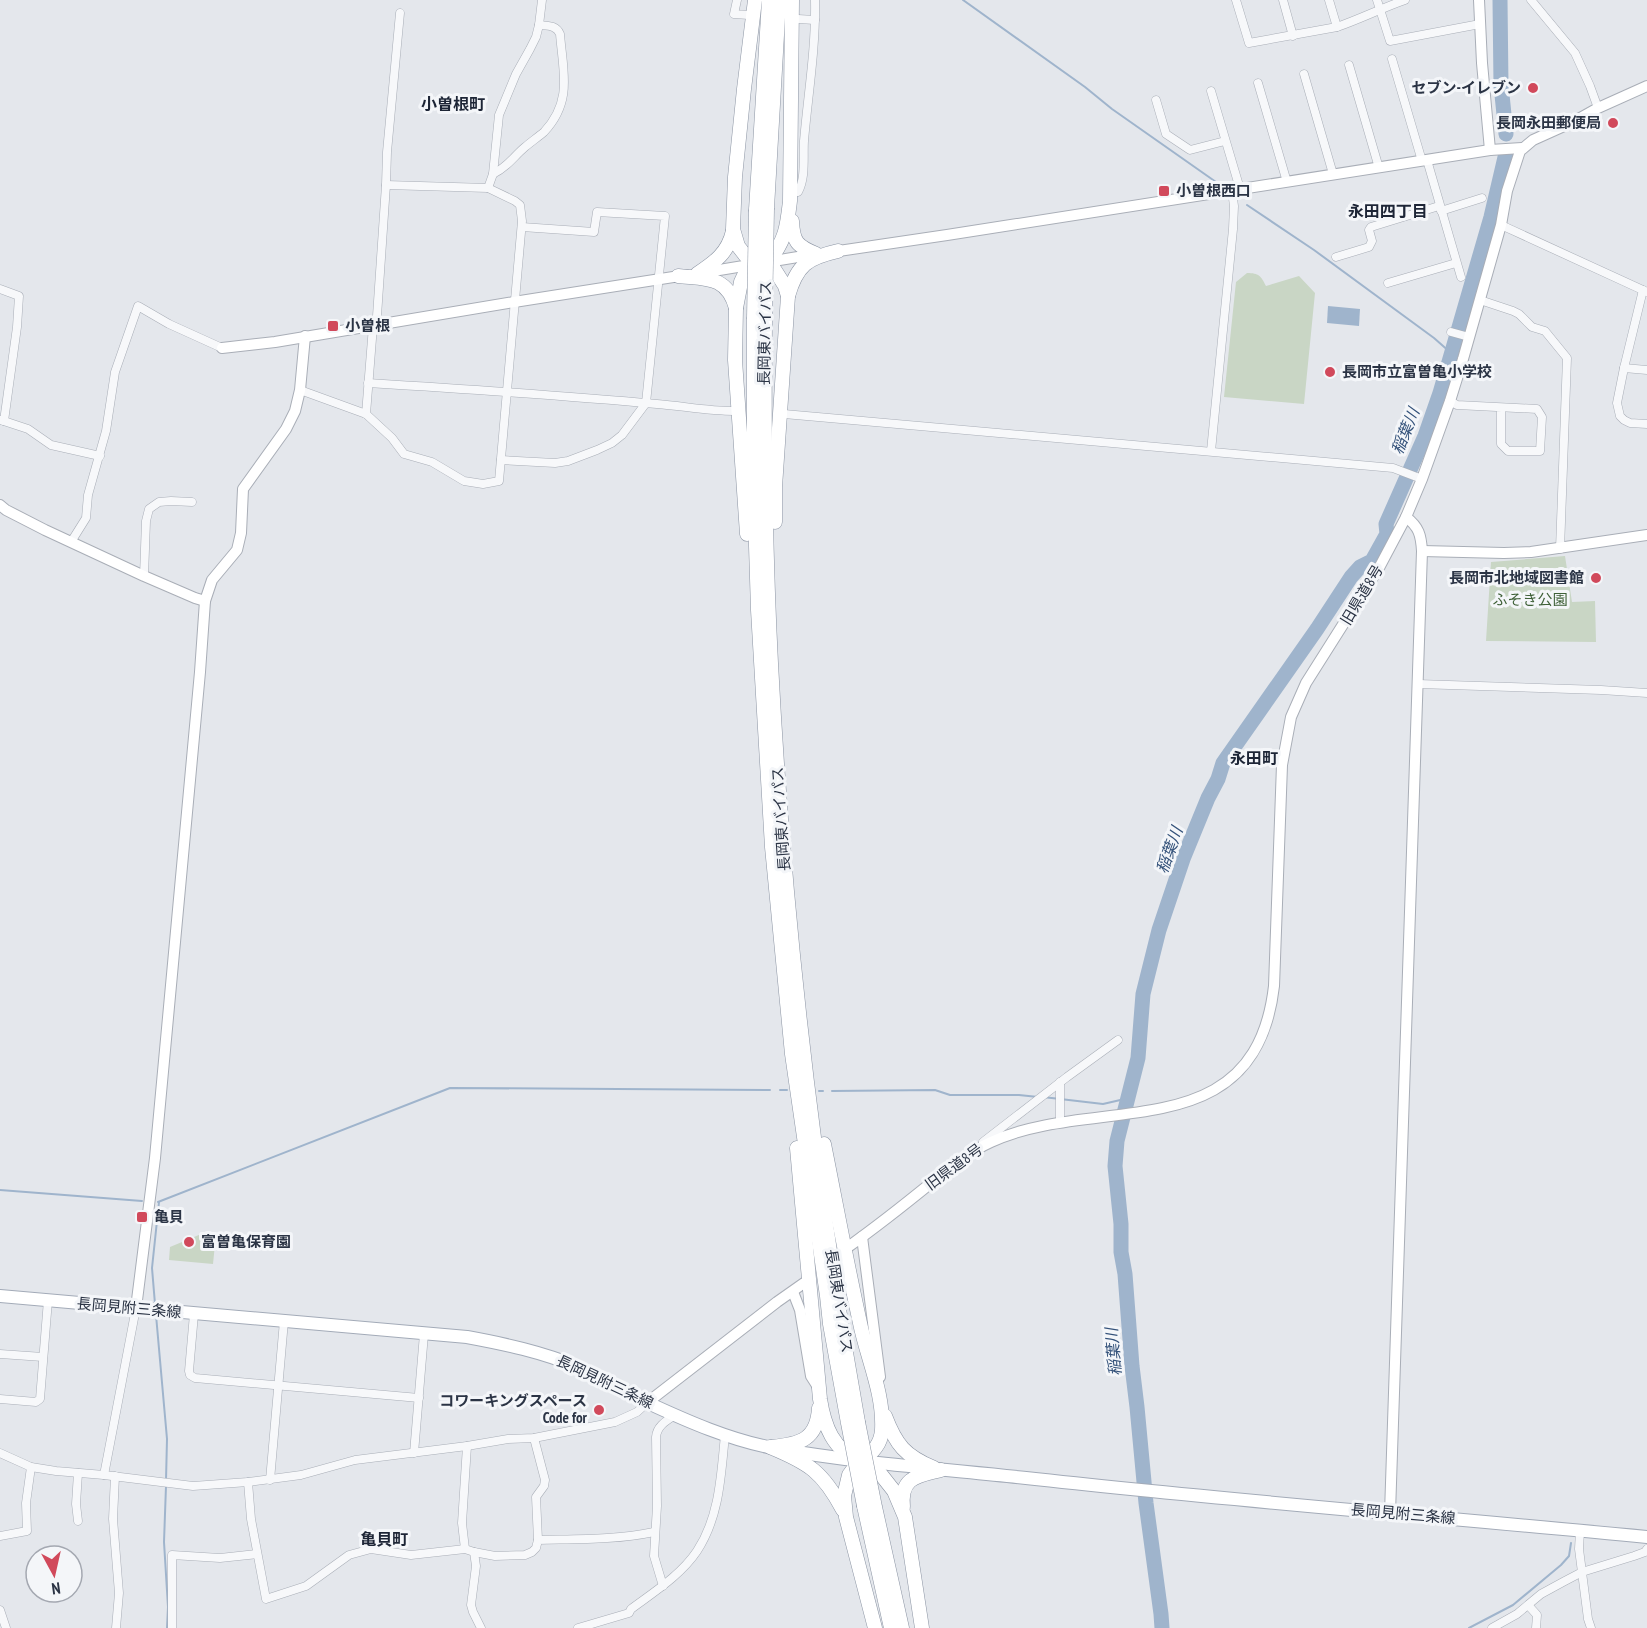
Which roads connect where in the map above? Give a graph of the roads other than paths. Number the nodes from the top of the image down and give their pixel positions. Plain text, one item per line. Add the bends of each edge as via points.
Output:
1 (542, 0) edge
2 (737, 0) edge
3 (755, 0) edge
4 (769, 0) edge
5 (779, 0) edge
6 (792, 0) edge
7 (815, 0) edge
8 (1236, 0) edge
9 (1283, 0) edge
10 (1329, 0) edge
11 (1405, 0) edge
12 (1479, 0) edge
13 (1531, 0) edge
14 (1378, 4) edge
15 (400, 13) dead end
16 (749, 15) dead end
17 (798, 19) dead end
18 (815, 20) junction
19 (1480, 24) junction
20 (539, 25) junction
21 (1337, 27) junction
22 (1293, 36) junction
23 (1392, 59) dead end
24 (1349, 65) dead end
25 (1304, 74) dead end
26 (1258, 83) dead end
27 (1647, 86) edge
28 (1211, 91) dead end
29 (1156, 100) dead end
30 (1598, 108) junction
31 (1225, 141) junction
32 (1522, 148) junction
33 (1490, 150) junction
34 (1424, 160) junction
35 (1379, 168) junction
36 (493, 174) junction
37 (1333, 174) junction
38 (1287, 182) junction
39 (386, 185) junction
40 (488, 188) junction
41 (1236, 190) junction
42 (790, 197) junction
43 (1482, 198) dead end
44 (1440, 208) junction
45 (762, 209) junction
46 (1500, 225) junction
47 (522, 227) junction
48 (733, 229) junction
49 (838, 251) junction
50 (816, 254) junction
51 (1336, 257) dead end
52 (769, 261) junction
53 (1456, 262) junction
54 (752, 264) junction
55 (697, 274) junction
56 (678, 276) junction
57 (1461, 277) dead end
58 (658, 279) junction
59 (1388, 283) dead end
60 (0, 290) edge
61 (1645, 291) edge
62 (788, 296) junction
63 (1480, 300) junction
64 (514, 302) junction
65 (736, 308) junction
66 (759, 318) junction
67 (375, 325) junction
68 (1451, 332) dead end
69 (305, 336) junction
70 (1467, 336) junction
71 (222, 348) joint
72 (1624, 368) junction
73 (1647, 370) edge
74 (368, 383) junction
75 (300, 390) junction
76 (507, 391) junction
77 (1450, 401) junction
78 (646, 403) junction
79 (1501, 408) junction
80 (735, 411) dead end
81 (366, 414) junction
82 (784, 414) dead end
83 (2, 420) edge
84 (1647, 424) edge
85 (1211, 451) junction
86 (100, 456) junction
87 (501, 460) junction
88 (1422, 479) junction
89 (192, 502) dead end
90 (0, 505) edge
91 (1406, 517) junction
92 (1647, 535) edge
93 (71, 542) junction
94 (1560, 549) junction
95 (1422, 551) junction
96 (144, 576) junction
97 (205, 601) junction
98 (1418, 684) junction
99 (1647, 693) edge
100 (763, 721) junction
101 (776, 749) junction
102 (1118, 1040) dead end
103 (795, 1081) junction
104 (1060, 1082) junction
105 (809, 1093) junction
106 (1060, 1123) junction
107 (961, 1159) junction
108 (861, 1237) junction
109 (848, 1247) dead end
110 (804, 1283) dead end
111 (793, 1292) junction
112 (0, 1296) edge
113 (48, 1300) junction
114 (136, 1308) junction
115 (194, 1314) junction
116 (284, 1321) junction
117 (424, 1334) junction
118 (0, 1354) edge
119 (43, 1357) junction
120 (279, 1386) junction
121 (878, 1391) junction
122 (819, 1393) junction
123 (419, 1398) junction
124 (0, 1399) edge
125 (648, 1402) junction
126 (675, 1414) junction
127 (853, 1422) junction
128 (725, 1435) junction
129 (534, 1438) junction
130 (467, 1446) junction
131 (770, 1448) junction
132 (0, 1453) edge
133 (414, 1453) junction
134 (862, 1460) junction
135 (31, 1467) junction
136 (938, 1469) junction
137 (78, 1473) junction
138 (104, 1475) junction
139 (115, 1476) junction
140 (270, 1480) junction
141 (248, 1482) junction
142 (870, 1507) junction
143 (1390, 1513) junction
144 (846, 1517) junction
145 (905, 1517) junction
146 (78, 1521) dead end
147 (1647, 1528) edge
148 (1580, 1531) junction
149 (654, 1532) junction
150 (0, 1536) edge
151 (1647, 1537) edge
152 (538, 1540) junction
153 (465, 1548) junction
154 (1647, 1549) edge
155 (474, 1552) junction
156 (257, 1554) junction
157 (1582, 1572) junction
158 (663, 1586) junction
159 (1528, 1605) junction
160 (0, 1610) edge
161 (6, 1628) edge
162 (116, 1628) edge
163 (172, 1628) edge
164 (481, 1628) edge
165 (578, 1628) edge
166 (875, 1628) edge
167 (891, 1628) edge
168 (902, 1628) edge
169 (922, 1628) edge
170 (1492, 1628) edge
171 (1536, 1628) edge
172 (1591, 1628) edge

1 - 20 street
2 - 16 street via 734,14
3 - 48 highway
4 - 45 highway, 長岡東バイパス
5 - 45 highway, 長岡東バイパス
6 - 42 highway
7 - 18 street
8 - 22 street via 1249,44
9 - 22 street
10 - 21 street
11 - 14 street
12 - 19 street
13 - 30 street via 1575,53
14 - 19 street via 1390,41
14 - 21 street
15 - 39 street
17 - 18 street
18 - 42 street via 801,187
19 - 33 street
20 - 36 street via 499,115
20 - 36 street via 554,27 560,34 565,79 562,103 543,133
21 - 22 street
23 - 34 street
24 - 35 street
25 - 37 street
26 - 38 street
27 - 30 street
28 - 31 street
29 - 31 street via 1166,134 1190,150
30 - 32 street
31 - 41 street
32 - 33 street
32 - 46 street, 旧県道8号
33 - 34 street
34 - 35 street
34 - 44 street
35 - 37 street
36 - 40 street
37 - 38 street
38 - 41 street
39 - 40 street
39 - 67 street
40 - 47 street via 520,205
41 - 49 street
41 - 85 street
42 - 50 highway via 797,244
42 - 52 highway via 785,234
43 - 44 street
44 - 51 street via 1371,227 1369,247
44 - 53 street
45 - 66 highway, 長岡東バイパス, bridge
46 - 61 street
46 - 63 street, 旧県道8号
47 - 58 street via 594,232 597,212 665,216
47 - 64 street
48 - 54 highway via 738,246
48 - 55 highway via 727,249
49 - 50 street
49 - 62 highway via 820,255 803,266
50 - 52 street
52 - 54 street
52 - 62 highway
53 - 57 street
53 - 59 street
54 - 55 street
54 - 65 highway via 741,282
55 - 56 street
56 - 58 street
56 - 65 highway via 716,280 734,300
58 - 64 street
58 - 78 street
60 - 83 street via 19,296
61 - 72 street
62 - 101 highway via 775,487
63 - 70 street, 旧県道8号
63 - 94 street via 1513,311 1532,327 1545,331 1567,358
64 - 67 street
64 - 76 street
65 - 100 highway via 738,411
66 - 100 highway, 長岡東バイパス via 754,482
66 - 101 highway, 長岡東バイパス
67 - 69 street
67 - 74 street
68 - 70 street
69 - 71 street
69 - 75 street
70 - 77 street, 旧県道8号
71 - 86 street via 138,306 115,372
72 - 73 street
72 - 84 street via 1617,403 1620,416 1630,423
74 - 76 street
74 - 81 street
75 - 81 street
75 - 97 street via 286,429 243,489 237,550 212,580
76 - 78 street
76 - 87 street
77 - 79 street via 1457,405
77 - 88 street, 旧県道8号
78 - 80 street
78 - 87 street via 622,435 597,450 555,463
79 - 79 street via 1503,448 1540,452 1539,411
81 - 87 street via 404,454 432,462 464,481 499,481
82 - 85 street
83 - 86 street via 28,429 51,445
85 - 88 street via 1393,468
86 - 93 street via 88,495 86,518
88 - 91 street, 旧県道8号
89 - 96 street via 159,502 149,509
90 - 93 street
91 - 95 street via 1420,532
91 - 106 street, 旧県道8号 via 1306,683 1291,717 1282,765 1274,986 1269,1020 1258,1043 1235,1074 1191,1101
92 - 94 street
93 - 96 street
94 - 95 street via 1504,553
95 - 98 street
96 - 97 street
97 - 114 street via 155,1158
98 - 99 street
98 - 143 street
100 - 103 highway, 長岡東バイパス via 772,857
101 - 105 highway, 長岡東バイパス
102 - 104 street
103 - 122 highway via 795,1129
103 - 127 highway, 長岡東バイパス via 830,1324
104 - 106 street
104 - 107 street
105 - 121 highway via 820,1122 860,1325
105 - 127 highway, 長岡東バイパス
106 - 107 street, 旧県道8号 via 1008,1135
107 - 108 street, 旧県道8号
108 - 109 street, 旧県道8号
108 - 121 street via 880,1376
110 - 111 street
111 - 122 street via 800,1310 811,1376
111 - 125 street
112 - 113 main road, 長岡見附三条線
113 - 114 main road, 長岡見附三条線
113 - 119 street
114 - 115 main road, 長岡見附三条線
114 - 138 street
115 - 116 main road, 長岡見附三条線
115 - 120 street via 190,1375
116 - 117 main road, 長岡見附三条線
116 - 120 street
117 - 123 street
117 - 125 main road, 長岡見附三条線 via 467,1337 535,1351 582,1368
118 - 119 street
119 - 124 street via 40,1399
120 - 123 street
120 - 140 street
121 - 134 highway via 880,1439 875,1450
121 - 136 highway via 900,1447 917,1461
122 - 131 highway via 818,1423 811,1435 800,1442
122 - 134 highway via 830,1433 845,1453
123 - 133 street
125 - 126 main road, 長岡見附三条線
125 - 129 street via 615,1422
126 - 128 main road, 長岡見附三条線
126 - 149 street via 657,1430
127 - 142 highway, 長岡東バイパス, bridge
128 - 131 main road, 長岡見附三条線
128 - 158 street via 719,1490 704,1538
129 - 130 street
129 - 152 street via 545,1480 536,1497
130 - 133 street
130 - 153 street via 462,1522
131 - 134 main road, 長岡見附三条線
131 - 144 highway via 819,1474
132 - 135 street
133 - 140 street via 356,1460
134 - 136 main road, 長岡見附三条線
134 - 144 highway via 846,1484
134 - 145 highway via 879,1472 894,1491
135 - 137 street
135 - 150 street via 27,1531
136 - 143 main road, 長岡見附三条線
136 - 145 highway via 907,1484 903,1491
137 - 138 street
137 - 146 street
138 - 139 street
139 - 141 street via 193,1486
139 - 162 street via 113,1519 119,1593
140 - 141 street
141 - 156 street
142 - 167 highway, 長岡東バイパス
142 - 168 highway, 長岡東バイパス
143 - 148 main road, 長岡見附三条線
144 - 166 highway
145 - 169 highway
147 - 151 street
148 - 151 main road, 長岡見附三条線
148 - 157 street
149 - 152 street via 628,1538
149 - 158 street via 654,1556
152 - 155 street via 536,1548 525,1555
153 - 155 street
153 - 156 street via 411,1555 371,1549 349,1555 306,1586 266,1599
154 - 157 street
155 - 164 street via 471,1605
156 - 163 street via 220,1558 172,1555
157 - 159 street
157 - 172 street
158 - 165 street via 629,1613
159 - 170 street
159 - 171 street via 1537,1615
160 - 161 street

